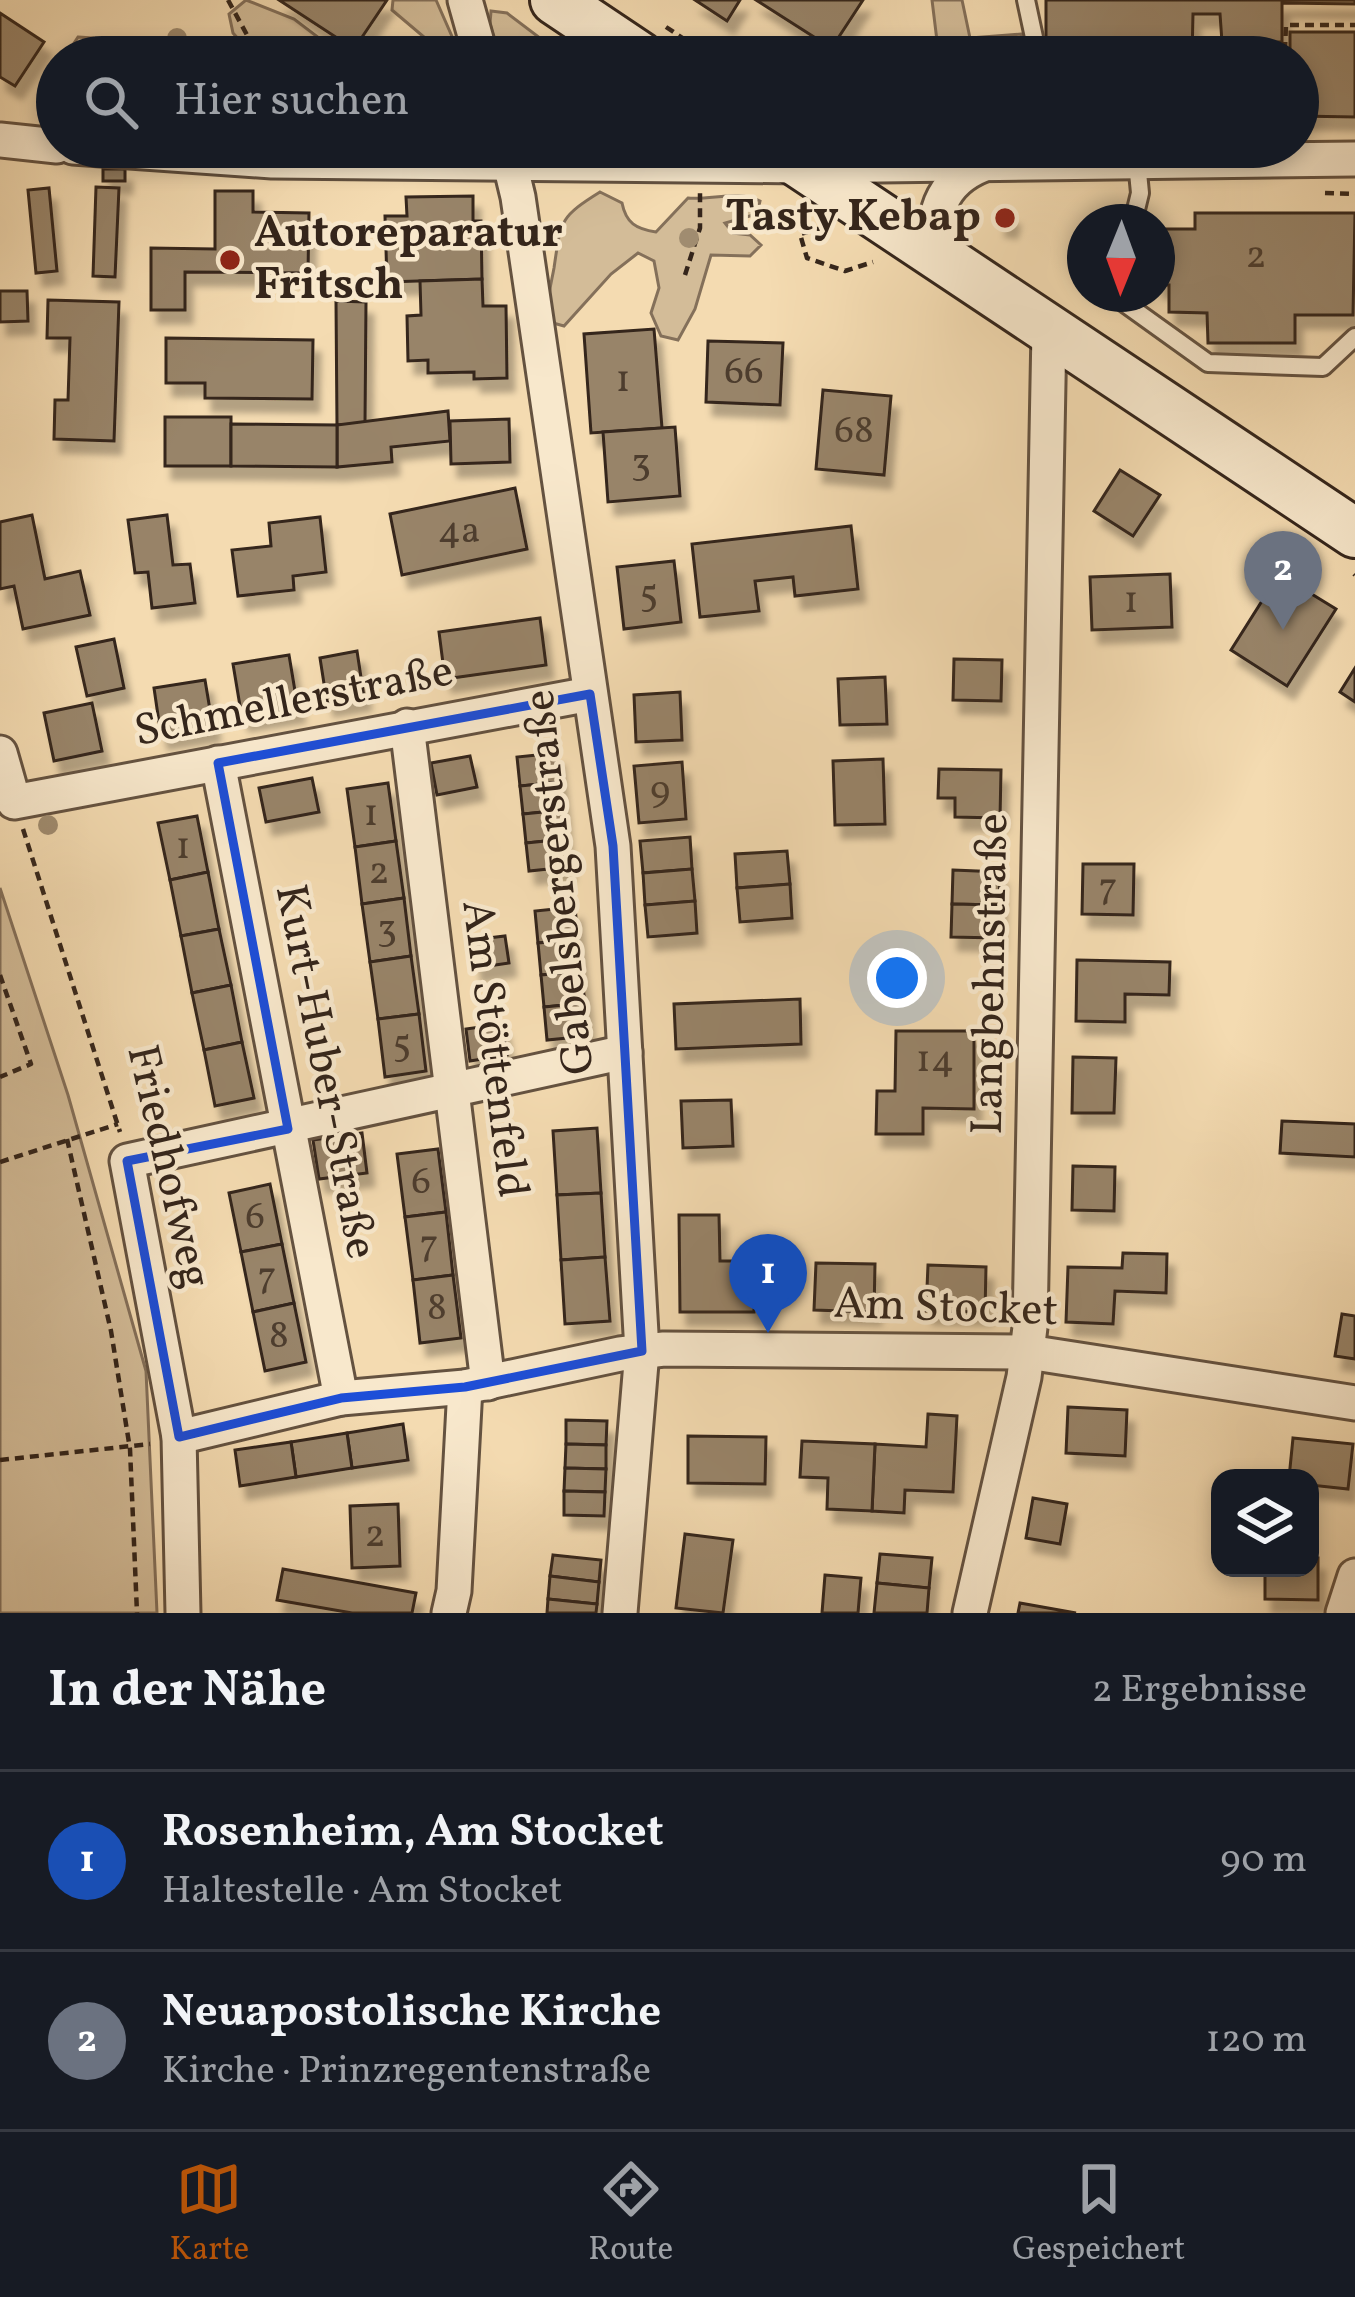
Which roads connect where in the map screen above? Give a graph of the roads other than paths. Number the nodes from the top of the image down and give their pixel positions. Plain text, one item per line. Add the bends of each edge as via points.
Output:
1 (465, 0) edge
2 (555, 0) edge
3 (1026, 0) edge
4 (475, 36) edge
5 (609, 36) edge
6 (1034, 36) edge
7 (0, 140) edge
8 (36, 144) edge
9 (1319, 159) edge
10 (1355, 159) edge
11 (510, 168) edge
12 (807, 168) edge
13 (975, 168) edge
14 (1138, 168) edge
15 (1137, 204) edge
16 (942, 259) junction
17 (1136, 312) edge
18 (1048, 330) junction
19 (1355, 337) edge
20 (1355, 533) edge
21 (590, 694) junction
22 (407, 726) junction
23 (0, 753) edge
24 (218, 763) junction
25 (625, 1052) junction
26 (454, 1092) junction
27 (288, 1129) junction
28 (642, 1351) junction
29 (1028, 1352) junction
30 (477, 1385) junction
31 (341, 1398) junction
32 (1355, 1403) edge
33 (179, 1437) junction
34 (1355, 1576) edge
35 (183, 1613) edge
36 (449, 1613) edge
37 (620, 1613) edge
38 (970, 1613) edge
39 (1343, 1613) edge

1 - 4 street
2 - 5 main road
3 - 6 lane
7 - 8 street
9 - 10 street
11 - 21 street, Gabelsbergerstraße
12 - 16 main road
13 - 16 street via 945,192 935,220
14 - 15 lane
16 - 18 main road
17 - 19 lane via 1208,362 1323,368
18 - 20 main road
18 - 29 street, Langbehnstraße
21 - 22 street, Schmellerstraße
21 - 25 street, Gabelsbergerstraße via 613,846
22 - 24 street, Schmellerstraße
22 - 26 street, Am Stöttenfeld
23 - 24 street, Schmellerstraße via 14,802
24 - 27 street, Kurt-Huber-Straße
25 - 26 street
25 - 28 street, Gabelsbergerstraße
26 - 27 street
26 - 30 street, Am Stöttenfeld
27 - 31 street, Kurt-Huber-Straße
27 - 33 street, Friedhofweg via 127,1161
28 - 29 street, Am Stocket
28 - 30 street, Am Stocket
28 - 37 street, Gabelsbergerstraße
29 - 32 street, Am Stocket
29 - 38 street, Langbehnstraße
30 - 31 street, Am Stocket
30 - 36 street, Am Stöttenfeld
31 - 33 street, Am Stocket
33 - 35 street, Friedhofweg
34 - 39 street

